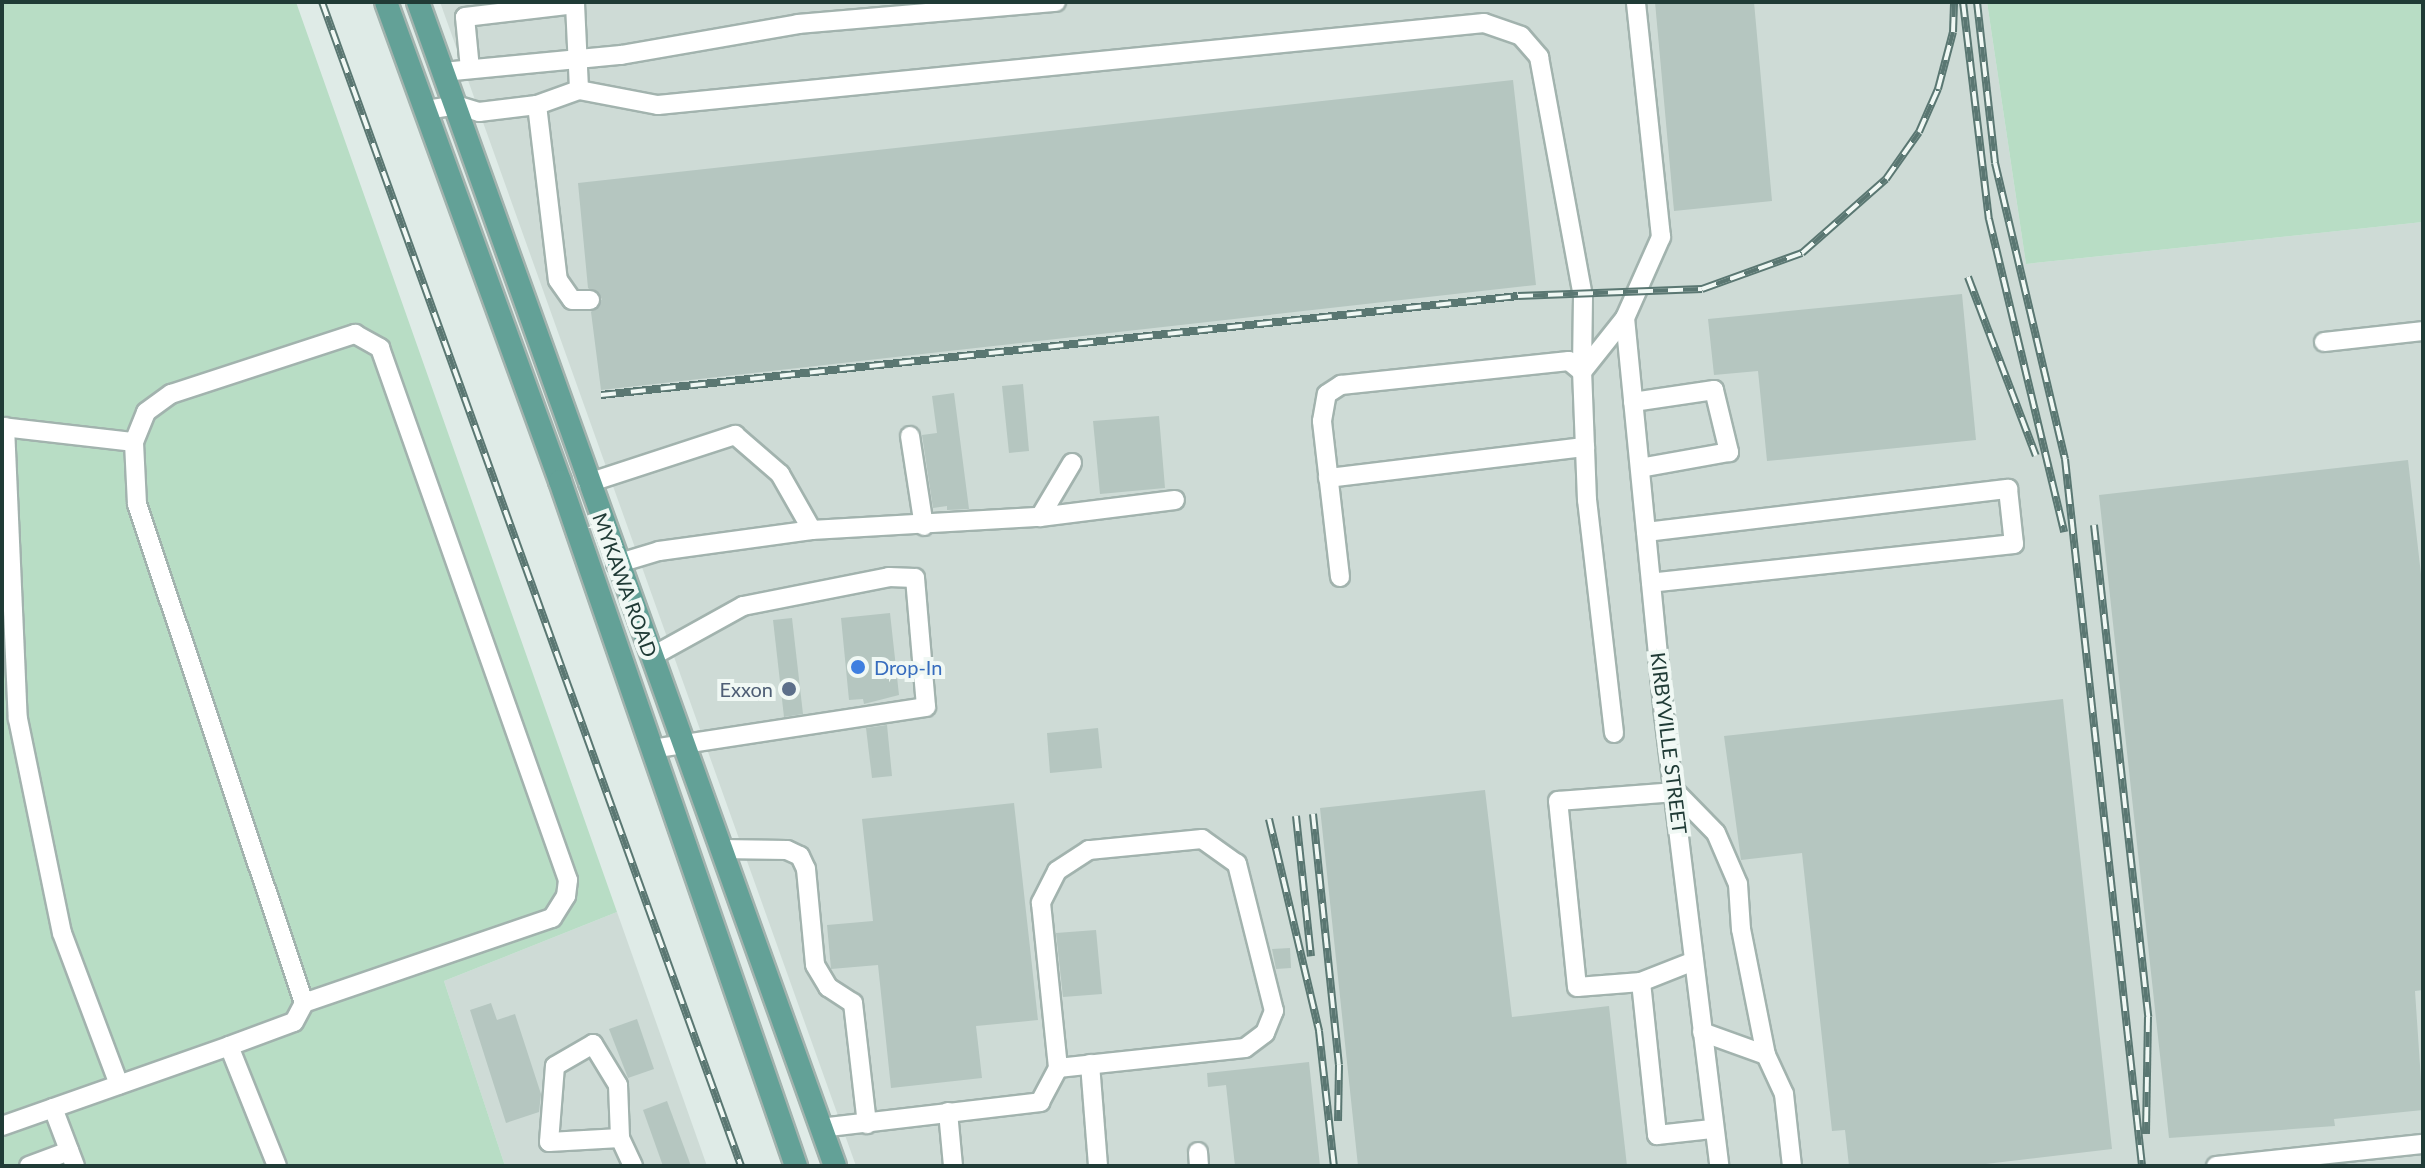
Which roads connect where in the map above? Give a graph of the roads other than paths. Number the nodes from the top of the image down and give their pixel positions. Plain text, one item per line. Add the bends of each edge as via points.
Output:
1 (386, 2) edge
2 (418, 2) edge
3 (1056, 2) edge
4 (1636, 2) edge
5 (581, 60) junction
6 (470, 69) junction
7 (443, 72) junction
8 (579, 90) junction
9 (456, 105) junction
10 (537, 105) junction
11 (426, 110) junction
12 (590, 300) dead end
13 (1625, 318) junction
14 (2423, 331) edge
15 (2324, 342) dead end
16 (1582, 372) junction
17 (1633, 402) junction
18 (4, 427) edge
19 (910, 436) dead end
20 (134, 442) junction
21 (1585, 447) junction
22 (1072, 463) dead end
23 (1640, 468) junction
24 (1328, 478) junction
25 (588, 483) junction
26 (1175, 500) dead end
27 (1040, 517) junction
28 (924, 526) junction
29 (812, 530) junction
30 (1646, 532) junction
31 (616, 564) junction
32 (591, 572) junction
33 (1340, 577) dead end
34 (1651, 583) junction
35 (651, 657) junction
36 (1614, 733) dead end
37 (681, 743) junction
38 (653, 749) junction
39 (1676, 792) junction
40 (732, 848) junction
41 (1694, 961) junction
42 (1641, 982) junction
43 (304, 1003) junction
44 (1702, 1032) junction
45 (229, 1046) junction
46 (1766, 1055) junction
47 (1090, 1064) junction
48 (1058, 1068) junction
49 (119, 1085) junction
50 (53, 1108) junction
51 (948, 1112) junction
52 (867, 1124) junction
53 (2, 1126) edge
54 (820, 1128) junction
55 (1712, 1129) junction
56 (620, 1138) junction
57 (2423, 1144) edge
58 (72, 1159) edge
59 (2268, 1163) edge
60 (29, 1166) edge
61 (277, 1166) edge
62 (633, 1166) edge
63 (796, 1166) edge
64 (835, 1166) edge
65 (953, 1166) edge
66 (1098, 1166) edge
67 (1719, 1166) edge
68 (1792, 1166) edge
69 (2216, 1166) edge

1 - 11 main road, MYKAWA ROAD
2 - 7 main road, MYKAWA ROAD
3 - 5 street via 798,24
4 - 13 street via 1661,237
5 - 6 street
5 - 6 street via 575,4 465,17
5 - 8 street
6 - 7 street
7 - 9 main road, MYKAWA ROAD
8 - 10 street
8 - 16 street via 658,105 1484,23 1521,36 1539,57 1583,297
9 - 10 street via 479,112
9 - 11 street
9 - 25 main road, MYKAWA ROAD
10 - 12 street via 558,280 572,300
11 - 32 main road, MYKAWA ROAD
13 - 16 street
13 - 17 street, KIRBYVILLE STREET
14 - 15 street
16 - 21 street
16 - 24 street via 1569,361 1341,385 1327,394 1322,421
17 - 23 street, KIRBYVILLE STREET
17 - 23 street via 1714,390 1729,452
18 - 20 street
18 - 49 street via 18,719 62,933
19 - 28 street
20 - 43 street via 137,504
20 - 43 street via 146,412 171,394 340,337 355,334 380,348 568,880 566,896 552,918
21 - 24 street
21 - 36 street
22 - 27 street
23 - 30 street, KIRBYVILLE STREET
24 - 33 street
25 - 29 street via 735,435 780,474
25 - 31 main road, MYKAWA ROAD
26 - 27 street
27 - 28 street
28 - 29 street
29 - 31 street via 659,551
30 - 34 street, KIRBYVILLE STREET
30 - 34 street via 2008,489 2014,544
31 - 32 main road
31 - 35 main road, MYKAWA ROAD
32 - 38 main road, MYKAWA ROAD
34 - 39 street, KIRBYVILLE STREET
35 - 37 main road, MYKAWA ROAD
35 - 37 street via 743,606 889,577 915,578 926,707
37 - 38 street
37 - 40 main road, MYKAWA ROAD
38 - 63 main road, MYKAWA ROAD
39 - 41 street, KIRBYVILLE STREET
39 - 42 street via 1558,801 1577,987
39 - 46 street via 1716,833 1738,884 1741,929
40 - 52 street via 787,850 800,856 806,869 815,965 828,987 853,1003
40 - 54 main road, MYKAWA ROAD
41 - 42 street
41 - 44 street, KIRBYVILLE STREET
42 - 55 street via 1657,1135
43 - 45 street via 294,1022
44 - 46 street
44 - 55 street, KIRBYVILLE STREET
45 - 49 street
45 - 61 street
46 - 68 street via 1784,1094
47 - 48 street
47 - 48 street via 1245,1048 1265,1033 1274,1011 1237,864 1202,839 1089,850 1057,871 1041,903
47 - 66 street
48 - 51 street via 1040,1102
49 - 50 street
50 - 53 street
50 - 58 street
51 - 52 street
51 - 65 street
52 - 54 street
54 - 64 main road, MYKAWA ROAD
55 - 67 street, KIRBYVILLE STREET
56 - 56 street via 618,1085 593,1044 555,1066 549,1142
56 - 62 street
57 - 59 street
58 - 60 street
59 - 69 street

